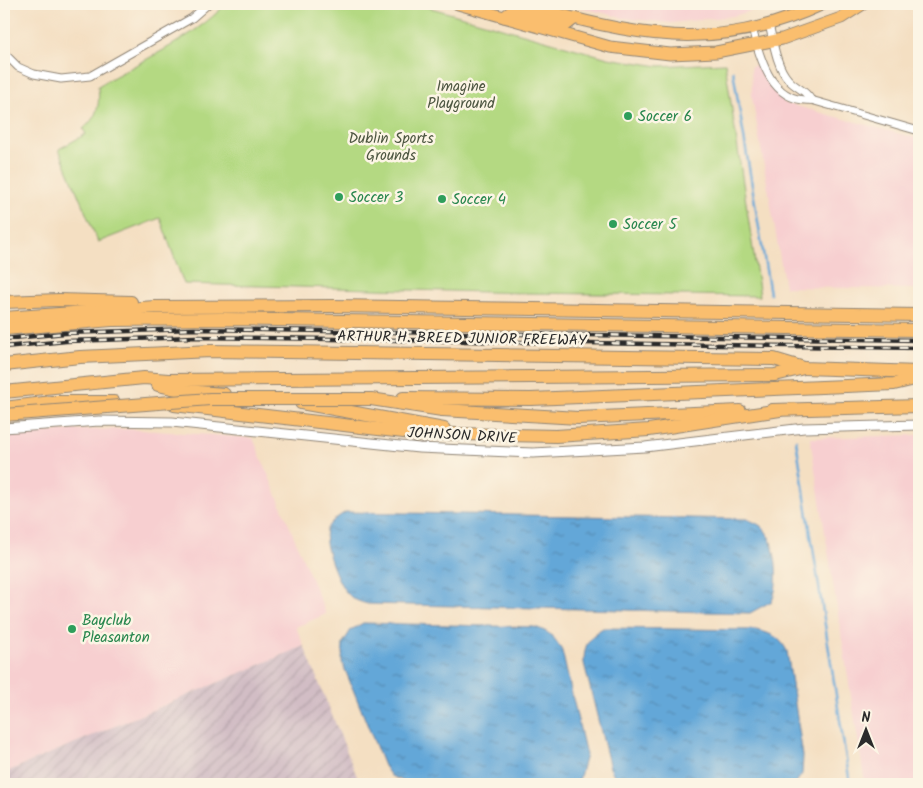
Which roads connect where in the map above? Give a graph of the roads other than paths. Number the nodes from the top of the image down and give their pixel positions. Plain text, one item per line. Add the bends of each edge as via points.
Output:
1 (208, 4) edge
2 (458, 4) edge
3 (523, 4) edge
4 (823, 4) edge
5 (863, 4) edge
6 (504, 17) junction
7 (574, 19) junction
8 (769, 24) junction
9 (752, 28) junction
10 (774, 41) junction
11 (756, 45) junction
12 (4, 53) edge
13 (811, 100) junction
14 (919, 131) edge
15 (4, 302) edge
16 (155, 307) junction
17 (919, 315) edge
18 (4, 318) edge
19 (4, 329) edge
20 (919, 330) edge
21 (4, 365) edge
22 (804, 368) junction
23 (919, 372) edge
24 (919, 378) edge
25 (166, 384) junction
26 (4, 392) edge
27 (441, 403) junction
28 (919, 406) edge
29 (4, 408) edge
30 (780, 410) junction
31 (4, 414) edge
32 (919, 425) edge
33 (4, 428) edge
34 (460, 433) junction

1 - 12 street via 192,18 90,76 61,79 34,74 18,67
2 - 6 main road
3 - 7 main road
4 - 8 main road
5 - 10 main road via 841,18
6 - 7 main road via 512,11 565,26
6 - 11 main road via 610,47 650,53 698,54
7 - 9 main road via 639,33 677,36
8 - 9 main road
8 - 10 street
9 - 11 street
10 - 11 main road
10 - 13 street via 777,57 788,79 806,92
11 - 13 street via 771,81 787,95 801,101
13 - 14 street
15 - 16 highway via 105,300
16 - 17 highway, ARTHUR H. BREED JUNIOR FREEWAY via 333,306
16 - 18 highway, ARTHUR H. BREED JUNIOR FREEWAY
19 - 20 highway via 112,320 223,319
21 - 22 highway, ARTHUR H. BREED JUNIOR FREEWAY via 80,357 211,351 774,359
22 - 23 highway, ARTHUR H. BREED JUNIOR FREEWAY
22 - 25 highway via 775,375
24 - 27 highway via 894,384
25 - 26 highway via 144,378
25 - 34 highway via 330,407
27 - 30 highway via 578,418
27 - 31 highway, bridge via 371,399 210,399
28 - 30 highway
29 - 34 highway via 52,402 131,402 412,433
30 - 34 highway via 604,434
32 - 33 street, JOHNSON DRIVE via 804,428 645,447 533,452 419,448 172,422 66,422

